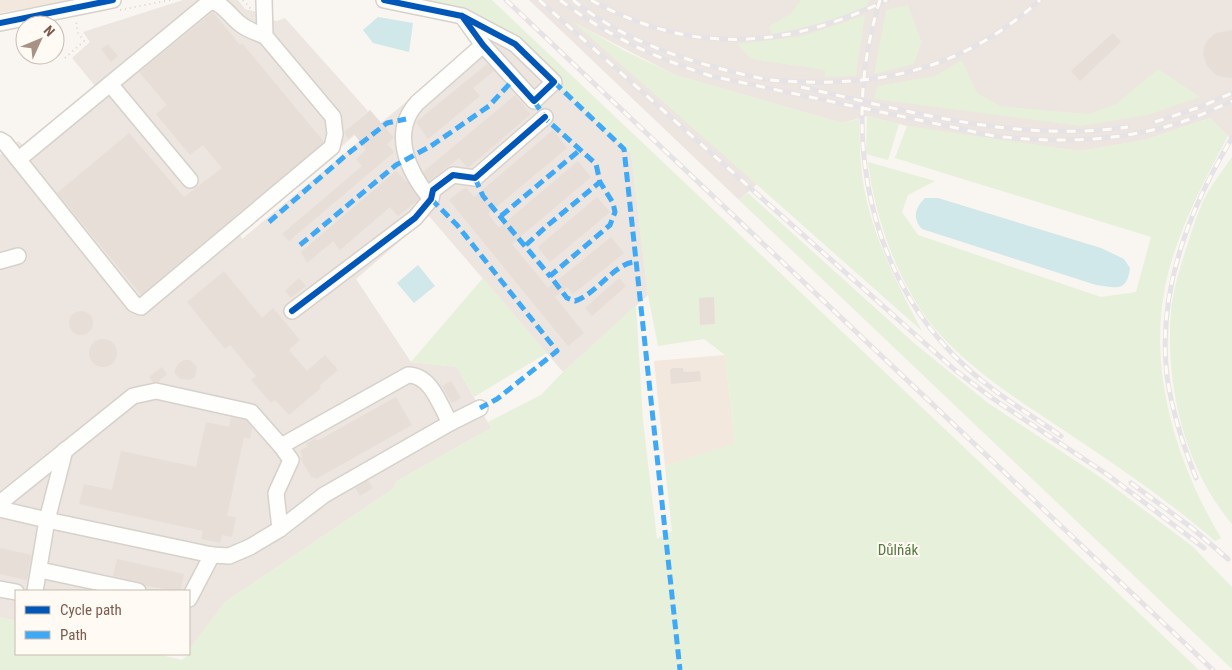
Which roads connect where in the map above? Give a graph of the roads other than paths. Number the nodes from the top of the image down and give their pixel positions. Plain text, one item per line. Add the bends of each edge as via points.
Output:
1 (264, 0) edge
2 (384, 0) edge
3 (106, 1) edge
4 (462, 16) junction
5 (0, 22) edge
6 (265, 36) junction
7 (484, 45) junction
8 (110, 84) junction
9 (545, 117) dead end
10 (0, 140) edge
11 (19, 159) junction
12 (190, 180) dead end
13 (431, 199) junction
14 (18, 256) dead end
15 (0, 261) edge
16 (292, 312) dead end
17 (480, 408) dead end
18 (450, 423) junction
19 (281, 446) junction
20 (65, 450) junction
21 (0, 503) edge
22 (0, 508) edge
23 (47, 520) junction
24 (280, 529) junction
25 (212, 555) junction
26 (40, 570) junction
27 (0, 589) edge
28 (35, 590) edge
29 (133, 590) edge
30 (15, 592) edge
31 (190, 597) edge

1 - 6 street
2 - 4 street
3 - 5 street
4 - 7 street
4 - 7 street via 515,44 554,82 534,101
6 - 8 street via 237,22 221,5 207,4
6 - 11 street via 333,117 335,134 332,147 141,307 134,304
7 - 13 street via 417,103 403,124 406,159
8 - 11 street
8 - 12 street
9 - 13 street via 476,178 453,175 433,190
10 - 11 street
13 - 16 street via 415,218
14 - 15 street
17 - 18 street
18 - 19 street via 425,380 417,375 408,375
18 - 24 street via 324,495
19 - 20 street via 251,412 156,391 133,396
19 - 24 street via 291,460 276,493
20 - 21 street
20 - 23 street
22 - 23 street
23 - 25 street
23 - 26 street
24 - 25 street via 229,556
25 - 31 street
26 - 28 street
26 - 29 street
27 - 30 street

